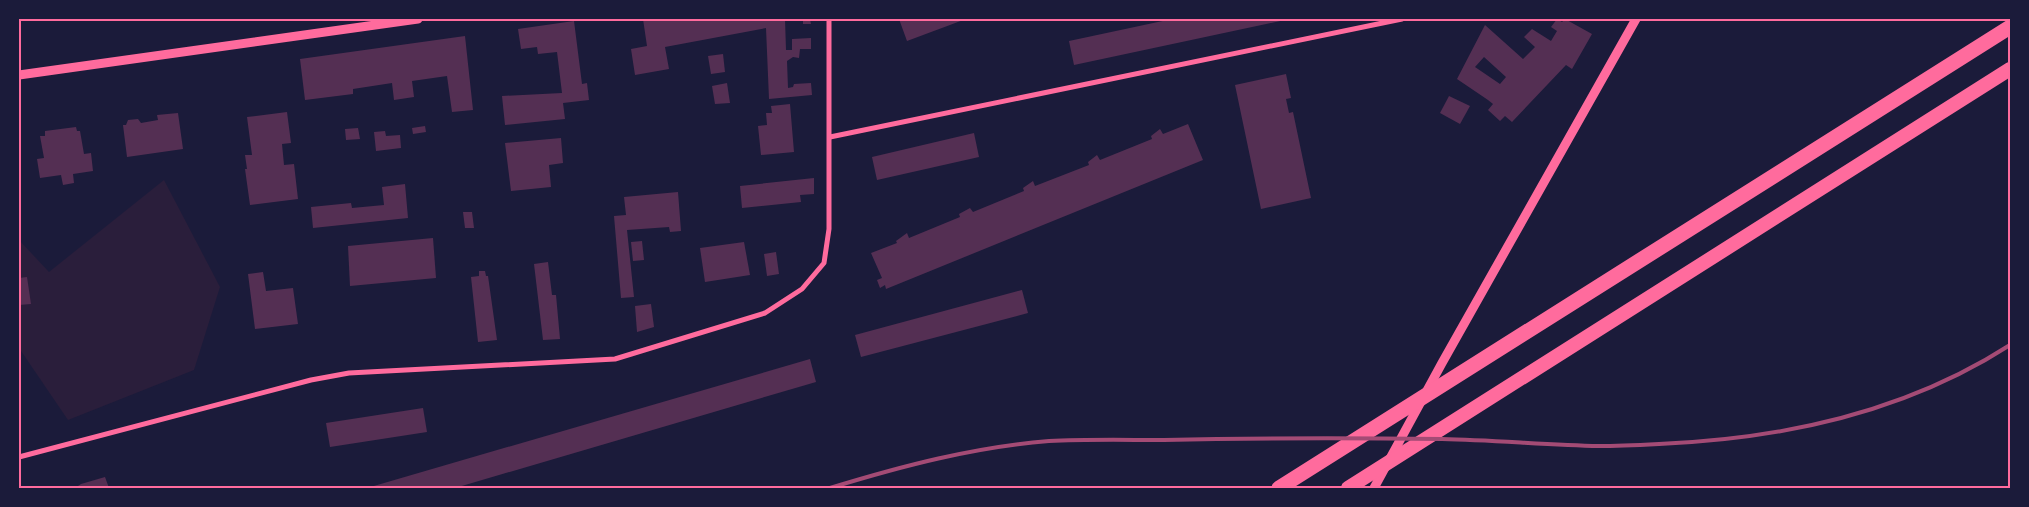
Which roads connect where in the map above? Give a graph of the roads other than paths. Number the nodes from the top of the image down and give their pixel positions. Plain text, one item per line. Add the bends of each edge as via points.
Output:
1 (418, 19) edge
2 (829, 19) edge
3 (1402, 19) edge
4 (1636, 19) edge
5 (2010, 27) edge
6 (2010, 69) edge
7 (19, 75) edge
8 (830, 137) junction
9 (19, 457) edge
10 (1280, 488) edge
11 (1348, 488) edge
12 (1374, 488) edge

1 - 7 street
2 - 8 street
3 - 8 street
4 - 12 street
5 - 10 highway
6 - 11 highway
8 - 9 street via 829,229 824,263 802,289 765,313 615,359 339,375 311,380

